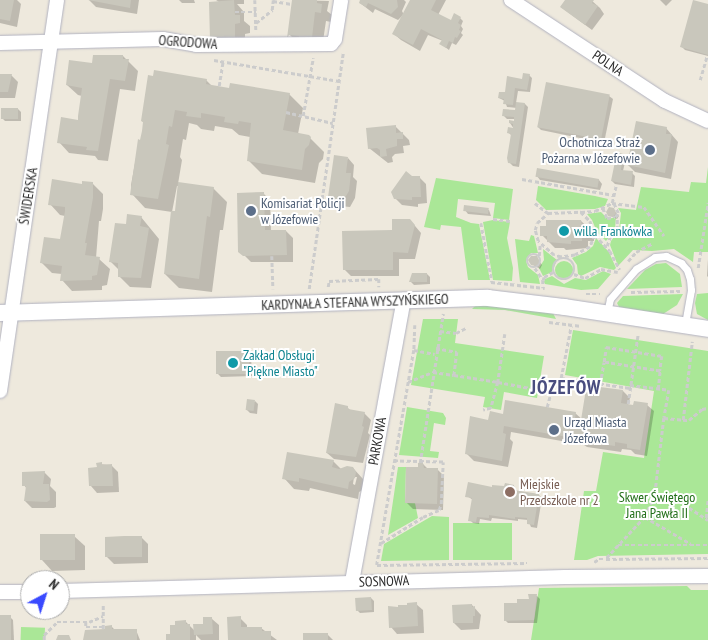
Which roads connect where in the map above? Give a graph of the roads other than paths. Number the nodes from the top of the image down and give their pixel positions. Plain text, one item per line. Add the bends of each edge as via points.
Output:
1 (57, 0) edge
2 (341, 0) edge
3 (518, 2) edge
4 (51, 42) junction
5 (0, 43) edge
6 (708, 121) edge
7 (404, 300) junction
8 (5, 313) edge
9 (606, 313) junction
10 (685, 325) junction
11 (708, 329) edge
12 (0, 391) edge
13 (708, 576) edge
14 (352, 582) junction
15 (70, 591) edge
16 (0, 592) edge
17 (20, 592) edge

1 - 4 street, ŚWIDERSKA
2 - 4 street, OGRODOWA via 335,39 331,44 196,45 163,39
3 - 6 street, POLNA via 665,101
4 - 5 street, OGRODOWA
4 - 8 street, ŚWIDERSKA
7 - 8 street, KARDYNAŁA STEFANA WYSZYŃSKIEGO
7 - 9 street, KARDYNAŁA STEFANA WYSZYŃSKIEGO via 508,298
7 - 14 street, PARKOWA
8 - 12 street, ŚWIDERSKA
9 - 10 street, KARDYNAŁA STEFANA WYSZYŃSKIEGO
9 - 10 lane via 610,299 645,262 666,256 674,258 687,270 691,290
10 - 11 street, KARDYNAŁA STEFANA WYSZYŃSKIEGO
13 - 14 street, SOSNOWA
14 - 15 street, SOSNOWA
16 - 17 street

